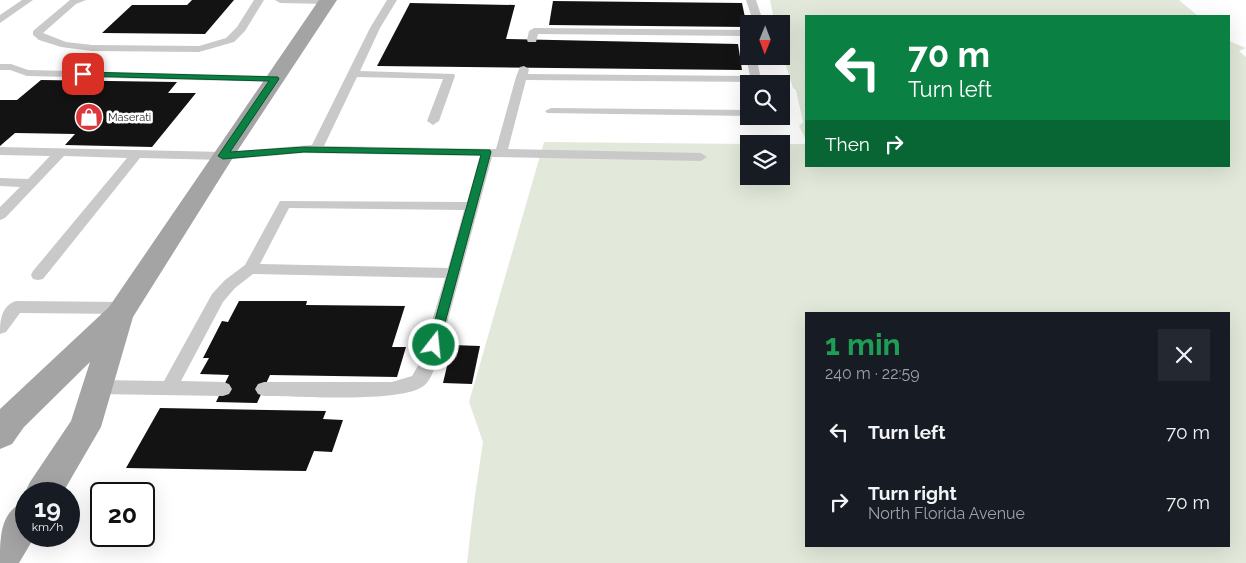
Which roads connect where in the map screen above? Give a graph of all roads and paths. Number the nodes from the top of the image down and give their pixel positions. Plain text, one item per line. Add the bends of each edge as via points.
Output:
1 (28, 0) edge
2 (81, 0) edge
3 (259, 0) edge
4 (280, 0) edge
5 (328, 0) edge
6 (392, 0) edge
7 (751, 0) edge
8 (756, 15) edge
9 (0, 20) edge
10 (740, 36) edge
11 (532, 40) dead end
12 (0, 67) edge
13 (353, 74) junction
14 (275, 79) junction
15 (740, 81) edge
16 (551, 111) dead end
17 (740, 113) edge
18 (433, 121) dead end
19 (316, 150) junction
20 (0, 151) edge
21 (61, 152) junction
22 (494, 152) junction
23 (136, 154) junction
24 (223, 156) junction
25 (701, 157) dead end
26 (0, 182) edge
27 (32, 182) junction
28 (472, 206) junction
29 (0, 215) edge
30 (250, 269) junction
31 (454, 273) junction
32 (38, 275) dead end
33 (122, 312) junction
34 (0, 328) edge
35 (97, 388) junction
36 (169, 388) junction
37 (223, 389) dead end
38 (264, 390) dead end
39 (0, 434) edge
40 (50, 482) edge
41 (15, 535) edge
42 (0, 558) edge

1 - 9 lane
2 - 3 lane via 73,2 37,33 65,45 92,48 199,49 230,40
4 - 5 lane
5 - 14 main road
6 - 13 lane
7 - 8 lane
10 - 11 lane via 534,31
12 - 14 lane via 28,73
13 - 18 lane via 450,76
13 - 19 lane
14 - 24 main road
15 - 22 lane via 523,72
16 - 17 lane
19 - 22 lane
19 - 24 lane
20 - 21 lane
21 - 23 lane
21 - 27 lane
22 - 25 lane
22 - 28 lane
23 - 24 lane
23 - 32 lane
24 - 33 main road
26 - 27 lane
27 - 29 lane
28 - 30 lane via 285,204
28 - 31 lane
30 - 31 lane
30 - 36 lane via 216,298
31 - 38 lane via 424,376 412,385 392,389
33 - 34 lane via 16,307
33 - 35 main road
33 - 39 main road via 13,417
35 - 36 lane
35 - 40 main road via 84,427
36 - 37 lane
41 - 42 main road

